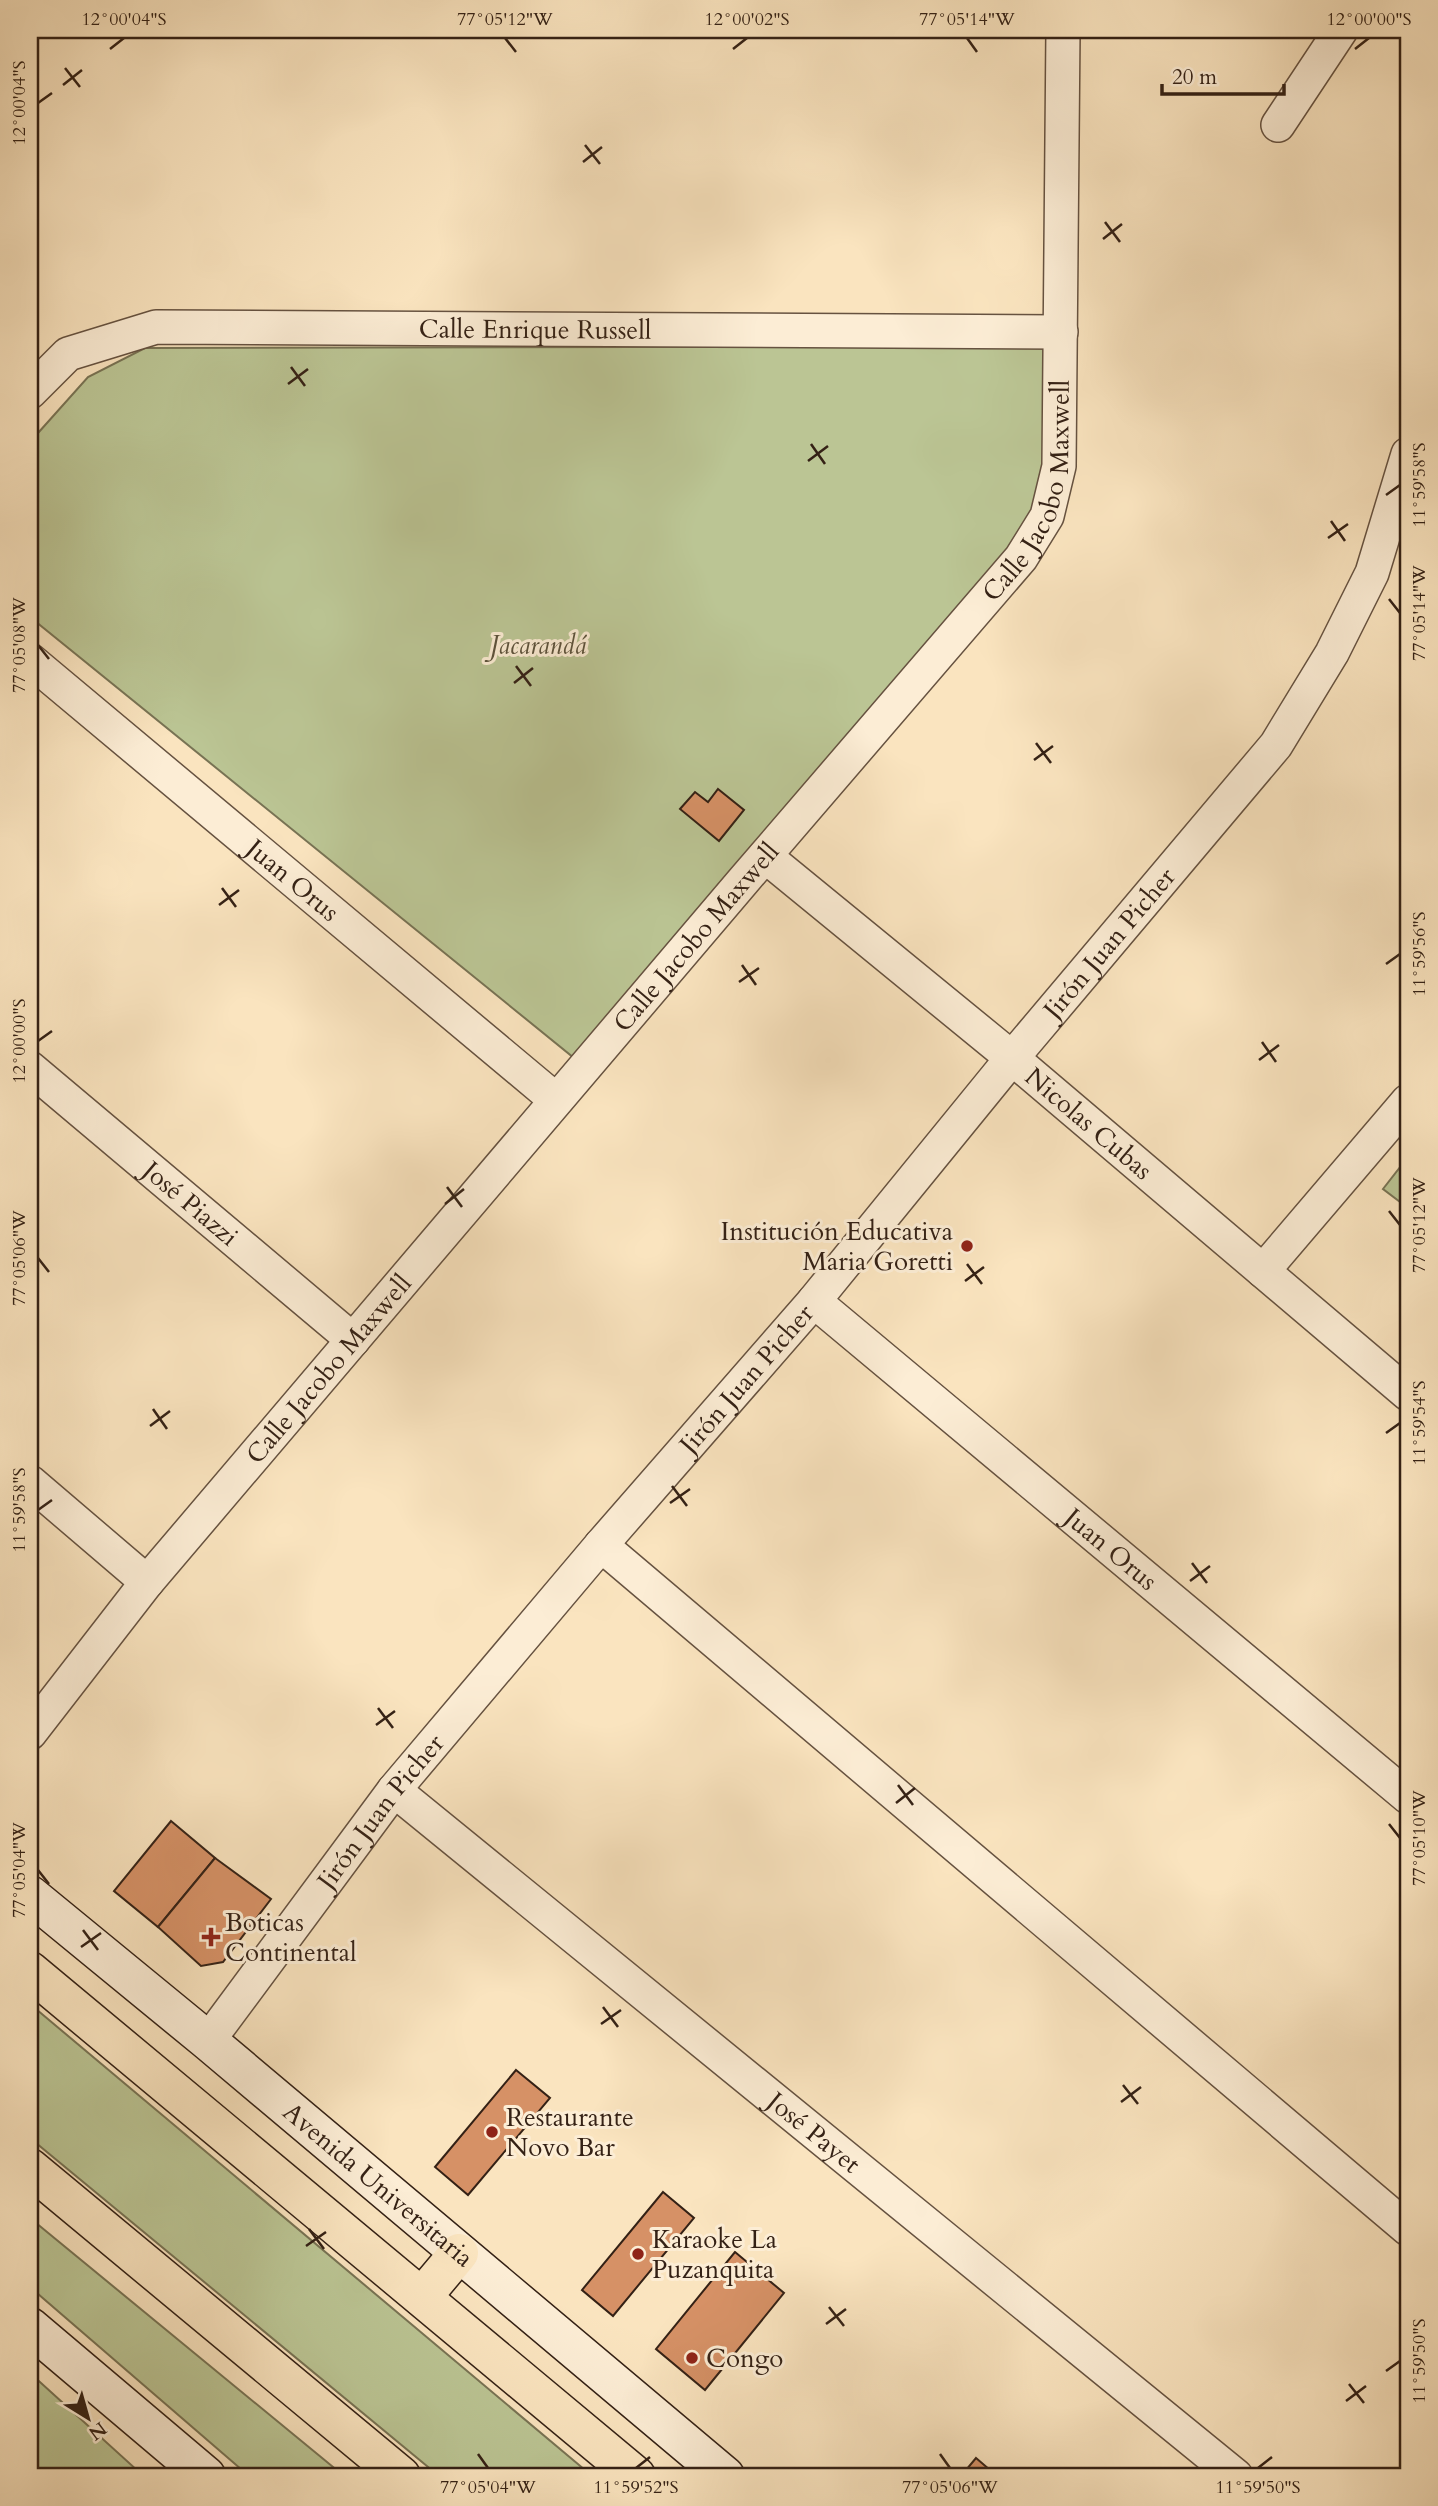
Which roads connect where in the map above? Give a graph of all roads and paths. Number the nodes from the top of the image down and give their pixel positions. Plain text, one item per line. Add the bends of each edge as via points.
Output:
1 (1063, 30) edge
2 (1341, 30) edge
3 (1278, 125) dead end
4 (1061, 332) junction
5 (30, 392) edge
6 (1408, 454) edge
7 (30, 660) edge
8 (765, 856) junction
9 (1012, 1058) junction
10 (30, 1068) edge
11 (556, 1100) junction
12 (1408, 1101) edge
13 (1263, 1271) junction
14 (814, 1301) junction
15 (353, 1340) junction
16 (1408, 1394) edge
17 (30, 1482) edge
18 (601, 1545) junction
19 (147, 1582) junction
20 (30, 1733) edge
21 (394, 1790) junction
22 (1408, 1797) edge
23 (30, 1895) edge
24 (30, 1971) edge
25 (208, 2041) junction
26 (30, 2168) edge
27 (1408, 2229) edge
28 (459, 2253) junction
29 (422, 2297) junction
30 (30, 2327) edge
31 (206, 2476) edge
32 (401, 2476) edge
33 (636, 2476) edge
34 (725, 2476) edge
35 (1236, 2476) edge

1 - 4 street, Calle Jacobo Maxwell
2 - 3 street
4 - 5 street, Calle Enrique Russell via 156,327 68,354
4 - 8 street, Calle Jacobo Maxwell via 1059,466 1046,516 1021,558
6 - 9 street, Jirón Juan Picher via 1372,573 1332,653 1276,745
7 - 11 street, Juan Orus
8 - 9 street, Nicolas Cubas
8 - 11 street, Calle Jacobo Maxwell
9 - 13 street, Nicolas Cubas
9 - 14 street, Jirón Juan Picher
10 - 15 street, José Piazzi
11 - 15 street, Calle Jacobo Maxwell
12 - 13 street
13 - 16 street, Nicolas Cubas
14 - 18 street, Jirón Juan Picher
14 - 22 street, Juan Orus
15 - 19 street, Calle Jacobo Maxwell
17 - 19 street
18 - 21 street, Jirón Juan Picher
18 - 27 street
19 - 20 street, Calle Jacobo Maxwell
21 - 25 street, Jirón Juan Picher
21 - 35 street, José Payet
23 - 25 main road, Avenida Universitaria
24 - 29 main road
25 - 28 main road, Avenida Universitaria
26 - 32 main road
28 - 29 main road
28 - 34 main road, Avenida Universitaria
29 - 33 main road
30 - 31 main road

